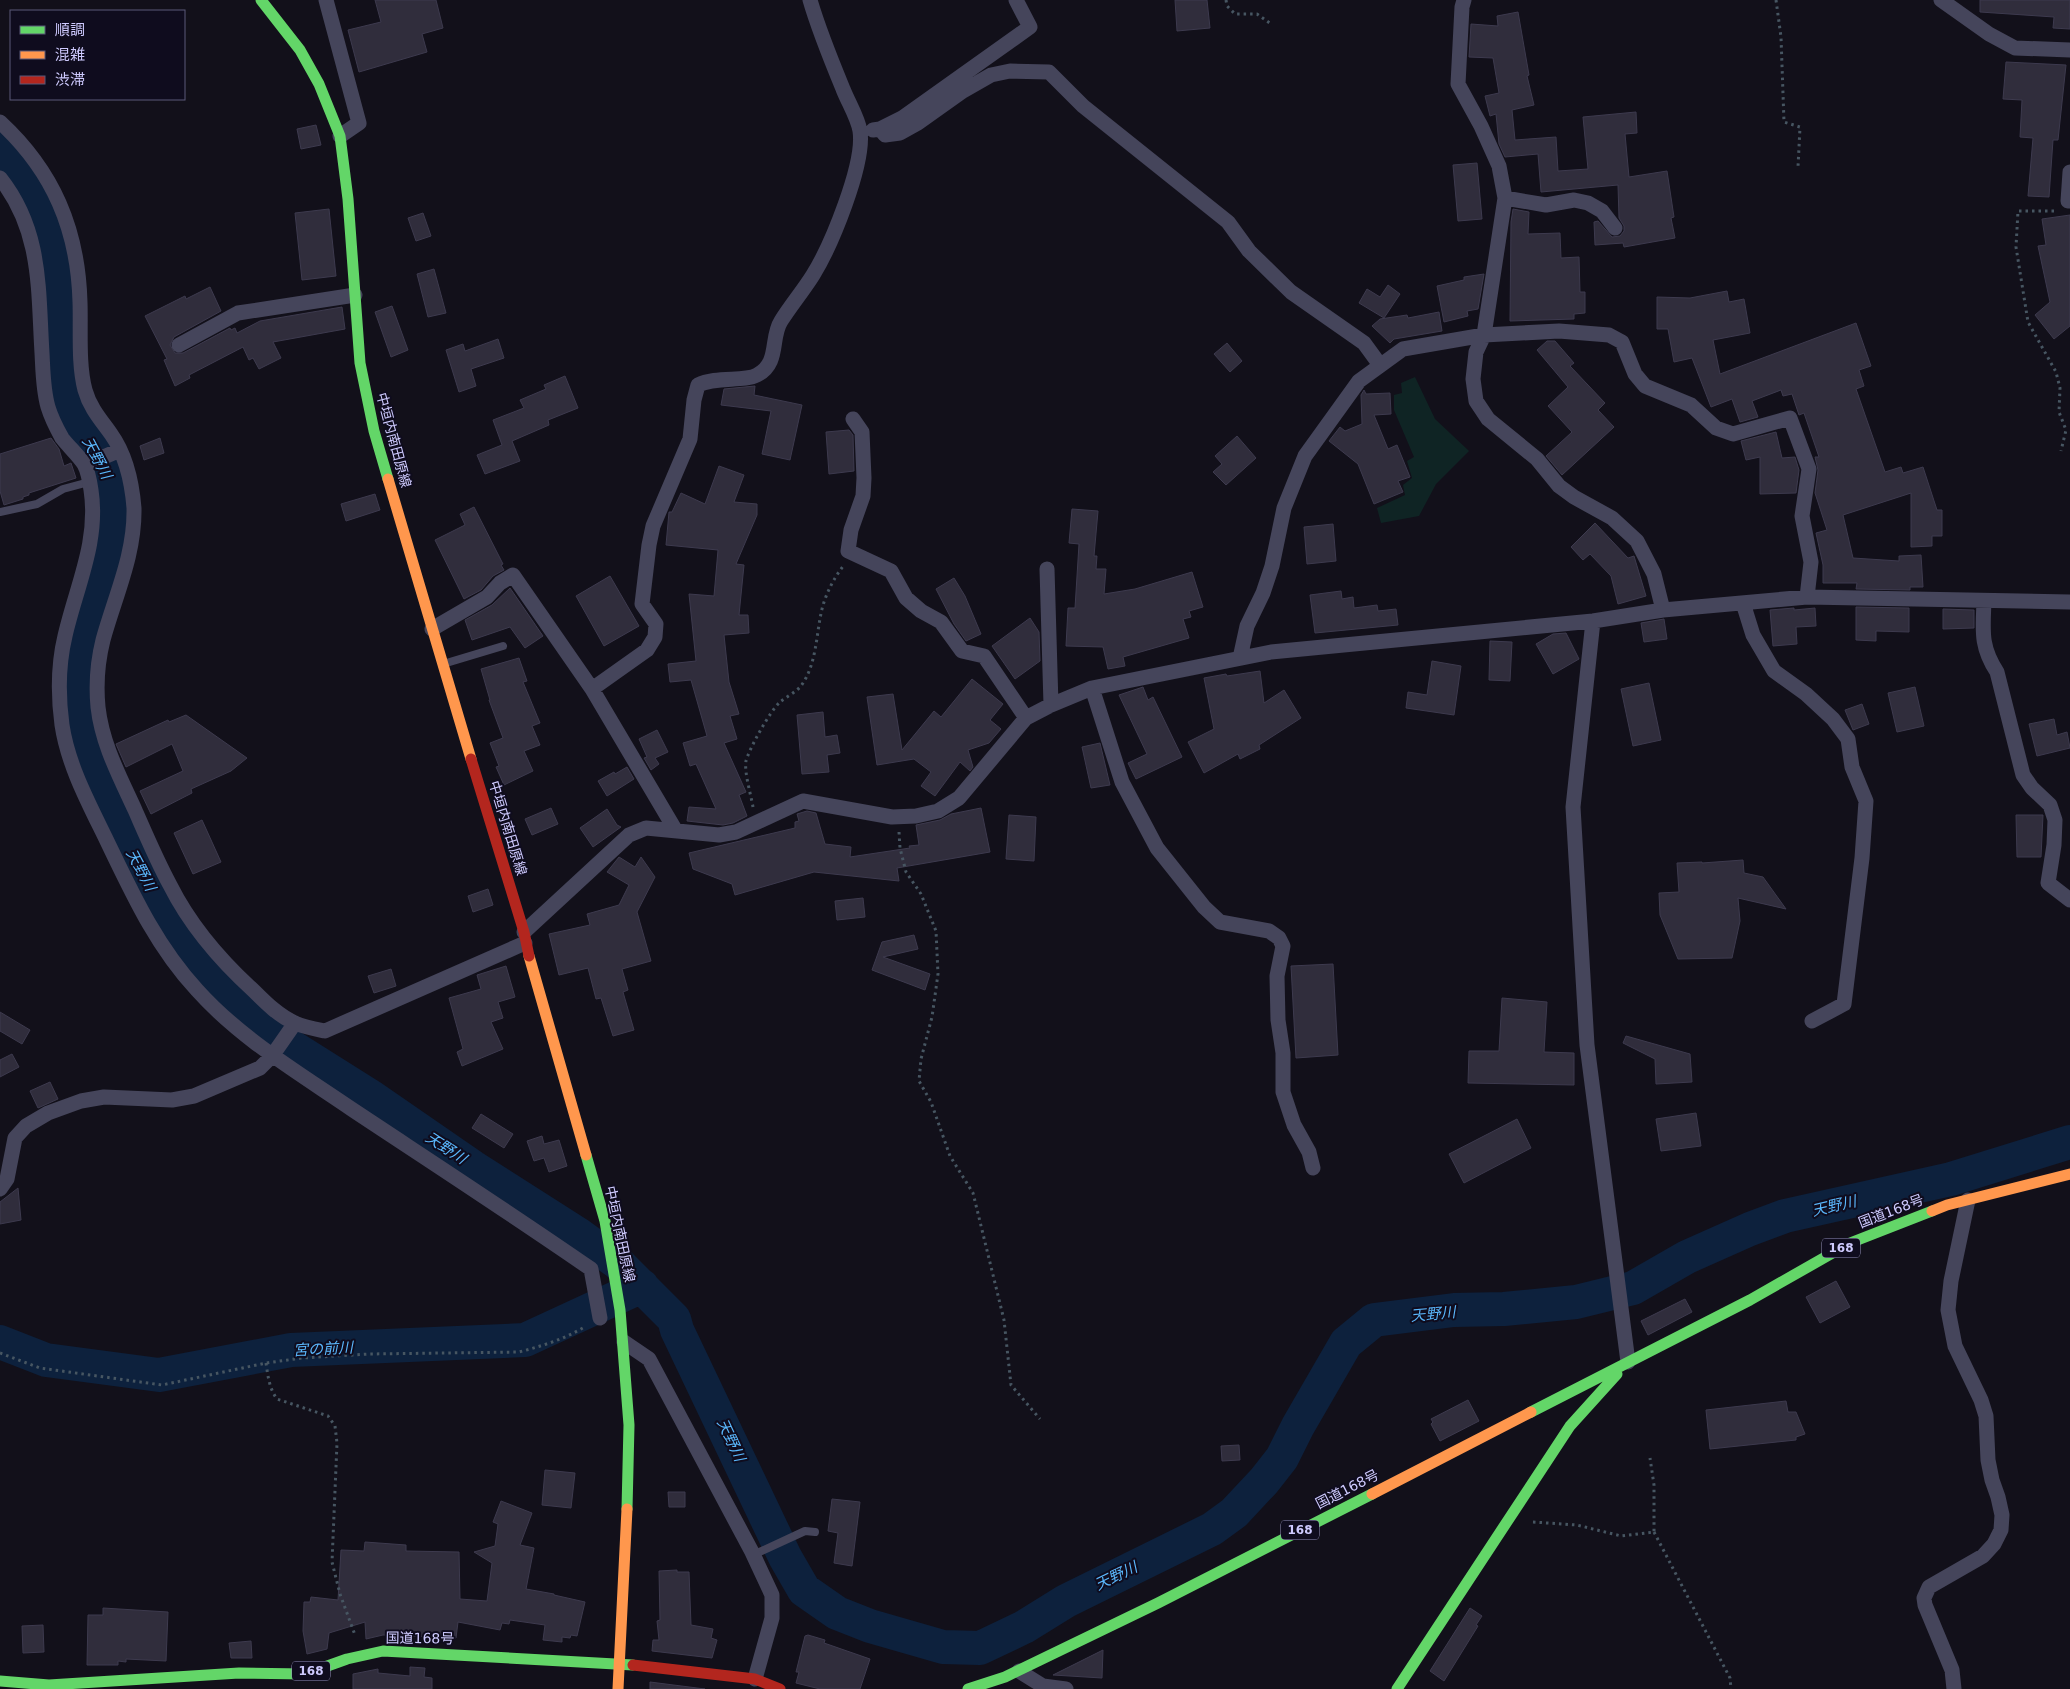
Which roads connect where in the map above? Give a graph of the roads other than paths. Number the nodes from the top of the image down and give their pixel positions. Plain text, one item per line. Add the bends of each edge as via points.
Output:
1 (261, 0) edge
2 (326, 0) edge
3 (810, 0) edge
4 (1016, 0) edge
5 (1464, 0) edge
6 (1941, 0) edge
7 (2070, 50) edge
8 (1, 125) edge
9 (880, 129) junction
10 (860, 130) junction
11 (340, 136) junction
12 (2070, 172) edge
13 (0, 178) edge
14 (1505, 198) junction
15 (2069, 201) edge
16 (1615, 228) dead end
17 (354, 295) junction
18 (1484, 335) junction
19 (179, 345) dead end
20 (1380, 365) junction
21 (853, 419) dead end
22 (120, 450) junction
23 (85, 465) junction
24 (89, 482) junction
25 (0, 512) edge
26 (1047, 569) dead end
27 (1807, 597) junction
28 (1984, 601) junction
29 (2070, 602) edge
30 (1743, 603) junction
31 (1663, 610) junction
32 (1593, 621) junction
33 (432, 629) junction
34 (503, 646) dead end
35 (1240, 658) junction
36 (442, 664) junction
37 (1092, 688) junction
38 (592, 689) junction
39 (1051, 705) junction
40 (1026, 718) junction
41 (676, 831) junction
42 (2070, 900) edge
43 (525, 938) junction
44 (1812, 1021) dead end
45 (295, 1023) junction
46 (272, 1056) junction
47 (1313, 1168) dead end
48 (2070, 1174) edge
49 (0, 1189) edge
50 (1968, 1200) junction
51 (600, 1318) road end
52 (624, 1342) junction
53 (1628, 1361) junction
54 (815, 1532) dead end
55 (758, 1552) junction
56 (620, 1663) junction
57 (1019, 1670) junction
58 (0, 1681) edge
59 (745, 1682) edge
60 (618, 1689) edge
61 (780, 1689) edge
62 (968, 1689) edge
63 (1066, 1689) edge
64 (1397, 1689) edge
65 (1954, 1689) edge

1 - 11 main road, 中垣内南田原線 via 300,50 319,84
2 - 11 street via 359,123
3 - 10 street via 820,35
4 - 9 street via 1030,27 902,118
5 - 14 street via 1458,84 1499,166
6 - 7 street via 2015,48
8 - 22 street via 31,154 53,187 67,221 76,256 84,389 93,412
9 - 10 street
9 - 20 street via 885,135 900,133 991,75 1010,71 1050,72 1083,106 1228,222 1249,251 1291,292 1364,343
10 - 38 street via 860,152 831,240 814,273 779,323 769,366 756,376 706,381 698,385 690,439 653,526 649,545 642,604 656,624 655,638 648,650
11 - 17 main road, 中垣内南田原線
12 - 15 street
13 - 23 street via 17,203 37,260 43,378 48,407 61,436
14 - 16 street via 1546,205 1574,200 1588,203 1602,211
14 - 18 street
17 - 19 street via 238,313
17 - 33 main road, 中垣内南田原線 via 360,363 374,431
18 - 20 street via 1403,349
18 - 27 street via 1559,331 1608,335 1622,342 1635,374 1646,386 1690,405 1716,428 1733,434 1790,418 1809,469 1802,516 1810,562
18 - 31 street via 1476,352 1473,378 1476,401 1488,419 1537,459 1559,486 1574,498 1612,518 1637,540 1654,574
20 - 35 street via 1359,381 1304,456 1284,508 1272,566 1247,626
21 - 40 street via 862,432 864,478 863,496 848,551 891,571 906,598 940,622 962,651 984,656
22 - 23 street
22 - 45 street via 130,480 133,533 99,668 98,707 104,735 112,760 171,887 199,931 236,975 272,1008
23 - 24 street
24 - 25 lane via 63,489 37,504
24 - 46 street via 94,520 92,540 60,667 63,729 70,756 80,785 153,932 197,990 225,1018
26 - 39 street
27 - 28 street
27 - 30 street
28 - 29 street
28 - 42 street via 1983,640 1987,658 1997,672 2023,775 2050,805 2055,820 2048,883
30 - 31 street
30 - 44 street via 1753,635 1774,670 1833,718 1848,739 1852,767 1866,801 1844,1004
31 - 32 street
32 - 35 street via 1271,652
32 - 53 street via 1573,807 1587,1045
33 - 36 main road, 中垣内南田原線
33 - 38 street via 487,597 513,575
34 - 36 lane
35 - 37 street
36 - 43 main road, 中垣内南田原線
37 - 39 street
37 - 47 street via 1122,782 1157,848 1220,922 1269,931 1279,938 1283,946 1277,976 1278,1020 1284,1053 1283,1092
38 - 41 street
39 - 40 street
40 - 41 street via 959,798 938,811 899,817 803,801 736,832 718,835
41 - 43 street via 646,828 629,835
43 - 45 street via 325,1031
43 - 52 main road, 中垣内南田原線 via 605,1221
45 - 46 street
46 - 49 street via 260,1068 194,1096 172,1100 104,1097 48,1113 26,1126 15,1138 7,1179
46 - 51 street via 592,1269
48 - 50 main road, 国道168号 / 168
50 - 53 main road, 国道168号 / 168 via 1850,1243 1750,1300
50 - 65 street via 1948,1310 1956,1346 1986,1416 1988,1460 2002,1515 1994,1544 1983,1556 1929,1587 1924,1598 1952,1670
52 - 55 street via 649,1359
52 - 56 main road, 中垣内南田原線 via 629,1425
53 - 57 main road, 国道168号 / 168 via 1158,1603
53 - 64 main road, 国道168号 / 168 via 1570,1426
54 - 55 lane via 795,1534
55 - 59 street via 772,1595 772,1618
56 - 58 main road, 国道168号 / 168 via 383,1651 347,1659 305,1674 240,1672 49,1684
56 - 59 main road, 国道168号 / 168
56 - 60 main road, 中垣内南田原線
57 - 62 main road, 国道168号 / 168
57 - 63 street via 1043,1686
59 - 61 main road, 国道168号 / 168

